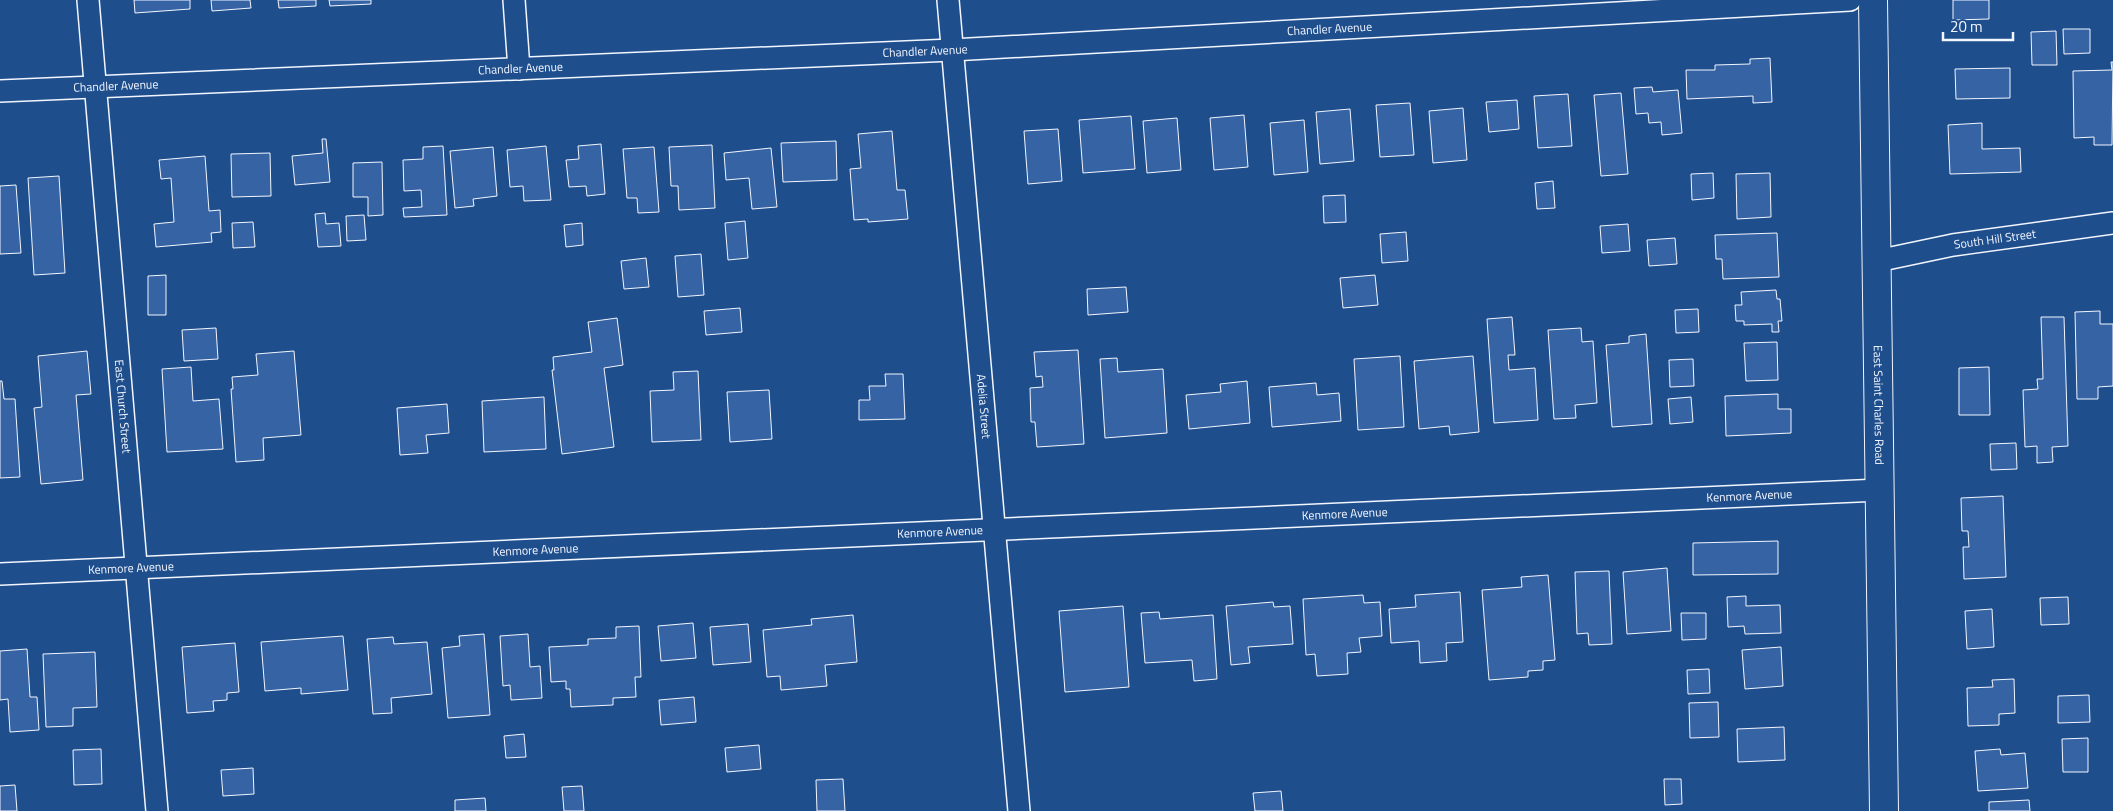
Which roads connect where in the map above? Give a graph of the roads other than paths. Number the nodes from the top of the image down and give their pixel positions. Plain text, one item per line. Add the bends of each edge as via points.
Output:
1 (88, 0) edge
2 (514, 0) edge
3 (948, 0) edge
4 (1850, 0) edge
5 (1873, 0) edge
6 (952, 50) junction
7 (519, 68) junction
8 (96, 87) junction
9 (0, 91) edge
10 (2113, 223) edge
11 (1877, 261) junction
12 (1880, 490) junction
13 (994, 529) junction
14 (137, 568) junction
15 (0, 574) edge
16 (157, 811) edge
17 (1019, 811) edge
18 (1884, 811) edge

1 - 8 street, East Church Street
2 - 7 street
3 - 6 street, Adelia Street
4 - 6 street, Chandler Avenue
5 - 11 main road, East Saint Charles Road
6 - 7 street, Chandler Avenue
6 - 13 street, Adelia Street
7 - 8 street, Chandler Avenue
8 - 9 street, Chandler Avenue
8 - 14 street, East Church Street
10 - 11 street, South Hill Street via 1953,245
11 - 12 main road, East Saint Charles Road
12 - 13 street, Kenmore Avenue
12 - 18 main road, East Saint Charles Road
13 - 14 street, Kenmore Avenue
13 - 17 street, Adelia Street
14 - 15 street, Kenmore Avenue
14 - 16 street, East Church Street

